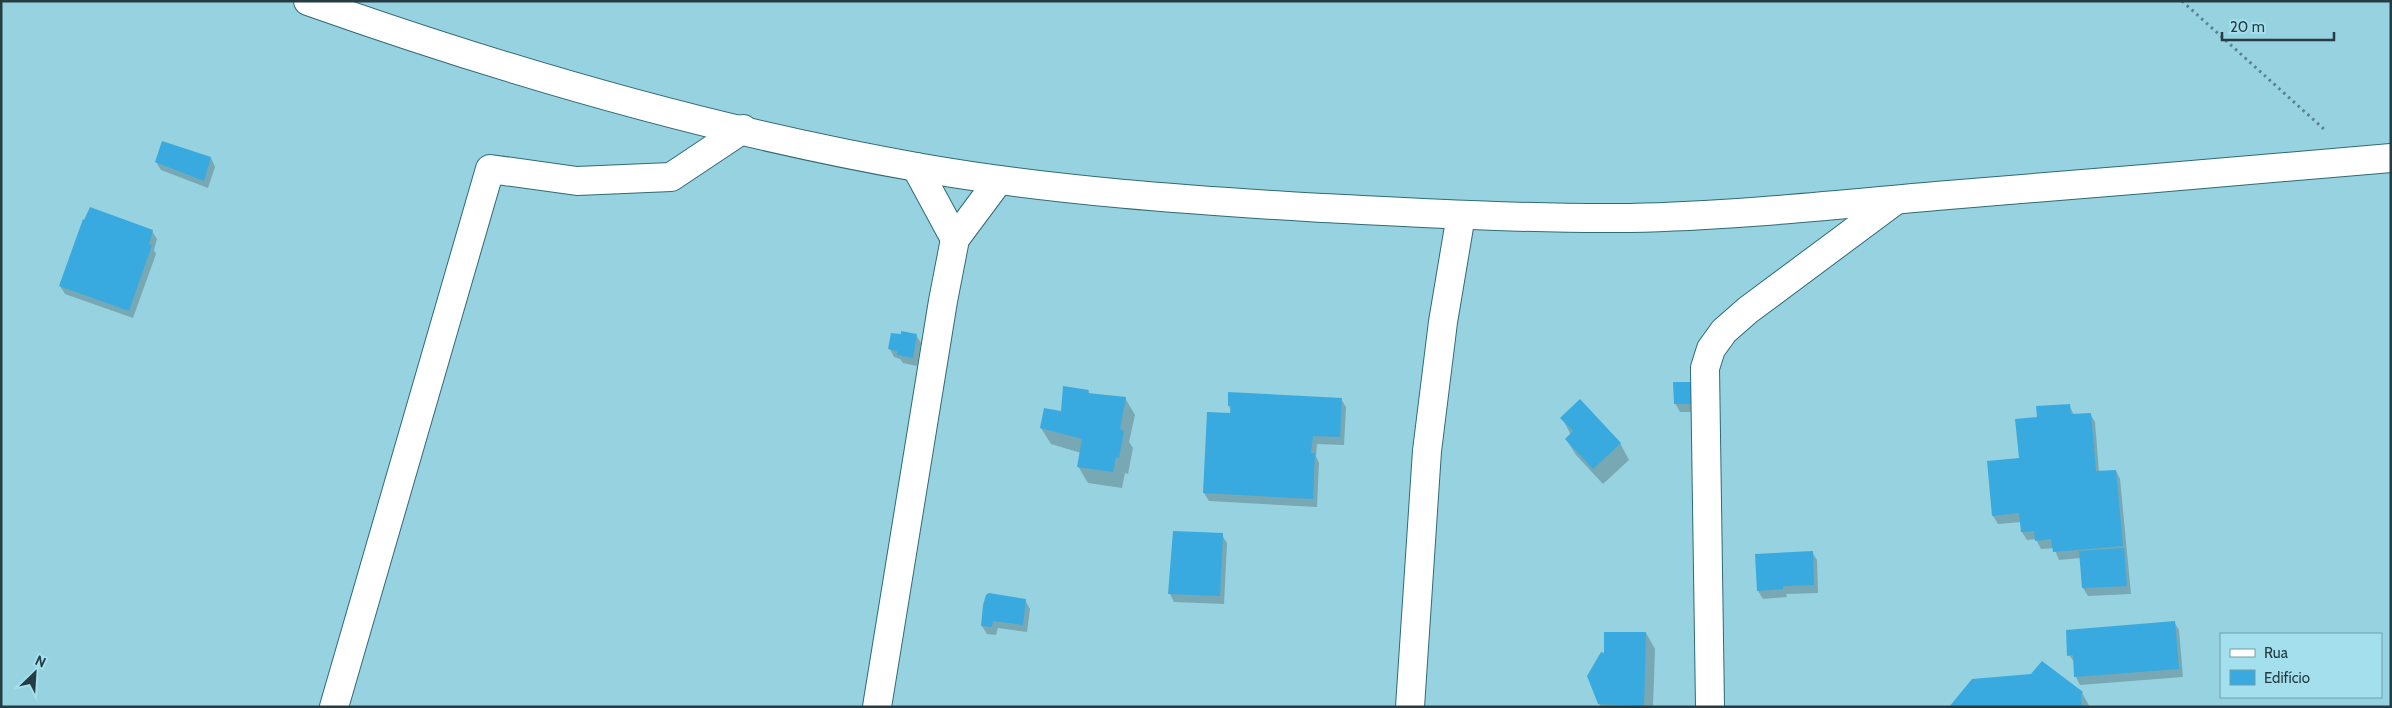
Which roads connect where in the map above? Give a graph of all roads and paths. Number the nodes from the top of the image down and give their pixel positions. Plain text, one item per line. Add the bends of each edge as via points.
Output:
1 (308, 1) edge
2 (2182, 1) edge
3 (743, 129) junction
4 (2391, 158) edge
5 (2358, 161) junction
6 (916, 167) junction
7 (1000, 180) junction
8 (1896, 200) junction
9 (1461, 216) junction
10 (955, 239) junction
11 (334, 707) edge
12 (877, 707) edge
13 (1410, 707) edge
14 (1710, 707) edge

1 - 3 street via 420,41 561,83
2 - 5 path
3 - 6 street
3 - 11 street via 671,177 577,181 490,169
4 - 5 street
5 - 8 street
6 - 7 street
6 - 10 street
7 - 9 street via 1171,199
7 - 10 street
8 - 9 street via 1628,218
8 - 14 street via 1748,310 1724,331 1711,349 1705,368
9 - 13 street via 1443,322 1427,450
10 - 12 street

